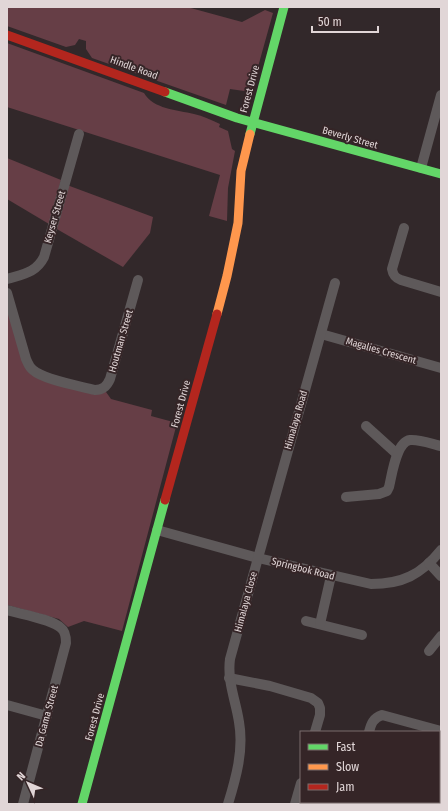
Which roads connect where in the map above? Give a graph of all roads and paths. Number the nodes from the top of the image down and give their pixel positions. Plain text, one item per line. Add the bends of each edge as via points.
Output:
1 (284, 7) edge
2 (7, 35) edge
3 (441, 95) edge
4 (253, 123) junction
5 (79, 134) dead end
6 (421, 168) junction
7 (441, 174) edge
8 (404, 228) dead end
9 (7, 279) edge
10 (138, 280) dead end
11 (335, 283) dead end
12 (441, 292) edge
13 (7, 294) edge
14 (321, 334) junction
15 (441, 368) edge
16 (366, 426) dead end
17 (441, 446) edge
18 (397, 454) junction
19 (346, 497) dead end
20 (157, 530) junction
21 (441, 550) edge
22 (258, 558) junction
23 (429, 563) junction
24 (331, 576) junction
25 (441, 576) edge
26 (7, 610) edge
27 (306, 621) dead end
28 (320, 624) junction
29 (362, 635) dead end
30 (441, 636) edge
31 (429, 651) dead end
32 (229, 678) junction
33 (7, 705) edge
34 (47, 716) junction
35 (315, 731) edge
36 (369, 731) edge
37 (436, 731) edge
38 (300, 786) edge
39 (23, 804) edge
40 (82, 804) edge
41 (228, 804) edge
42 (295, 804) edge

1 - 4 street, Forest Drive
2 - 4 street, Hindle Road
3 - 6 street
4 - 6 street, Beverly Street
4 - 20 street, Forest Drive via 241,171 238,223 227,276
5 - 9 street, Keyser Street via 44,257 31,271
6 - 7 street, Beverly Street
8 - 12 street via 392,269 393,275 401,280
10 - 13 street, Houtman Street via 110,379 106,386 99,390 59,381 33,371 26,359
11 - 14 street, Himalaya Road
14 - 15 street, Magalies Crescent
14 - 22 street, Himalaya Road
16 - 18 street
17 - 18 street via 409,440 402,444
18 - 19 street via 387,491
20 - 22 street, Springbok Road
20 - 40 street, Forest Drive
21 - 23 street, Springbok Road
22 - 24 street, Springbok Road
22 - 32 street, Himalaya Close via 234,646
23 - 24 street, Springbok Road via 418,573 405,579 381,584
23 - 25 street
24 - 28 street
26 - 34 street, Da Gama Street via 51,622 63,629 66,643
27 - 28 street
28 - 29 street
30 - 31 street
32 - 35 street via 311,698 320,708
32 - 41 street, Himalaya Close via 241,738 236,775
33 - 34 street
34 - 39 street, Da Gama Street
36 - 37 street via 372,721 382,715
38 - 42 street

